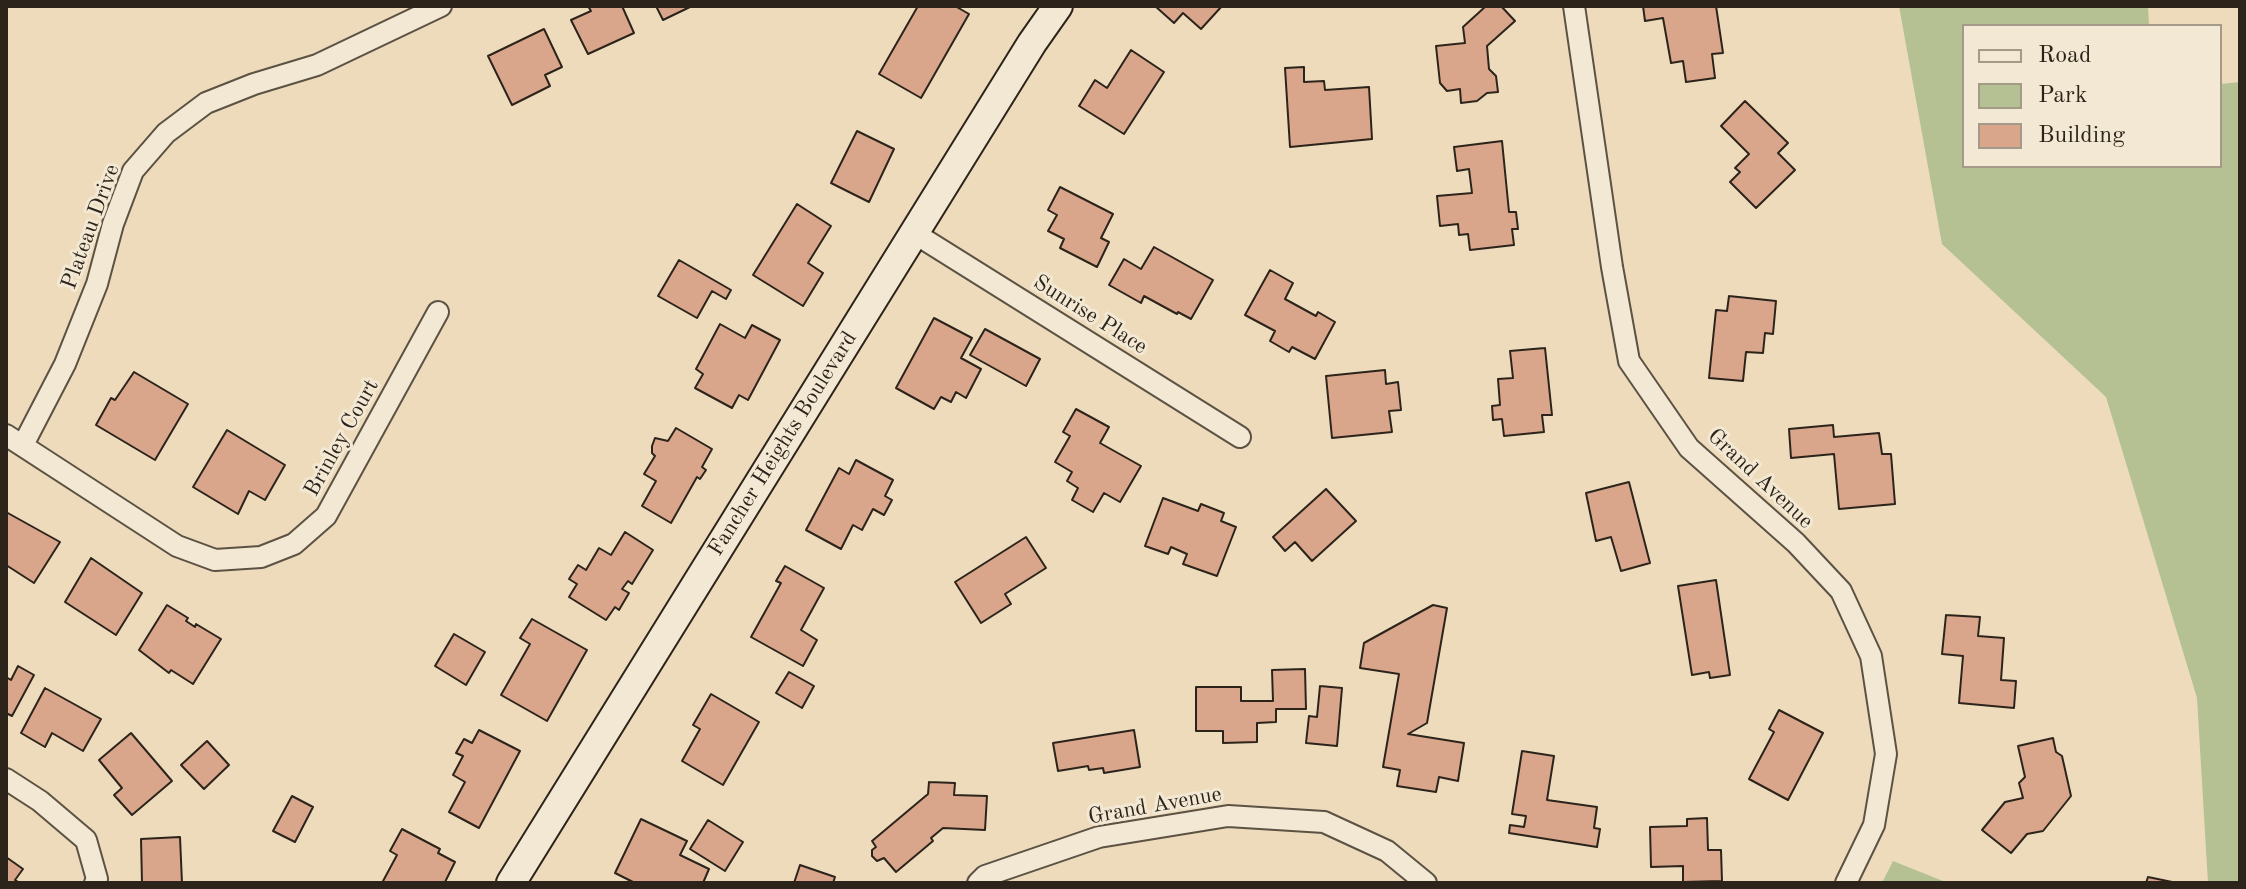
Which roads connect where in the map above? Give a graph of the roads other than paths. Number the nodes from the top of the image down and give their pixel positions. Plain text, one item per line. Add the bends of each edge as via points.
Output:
1 (441, 6) edge
2 (1058, 6) edge
3 (1574, 6) edge
4 (914, 233) junction
5 (438, 312) dead end
6 (1240, 437) dead end
7 (15, 440) edge
8 (6, 779) edge
9 (95, 883) edge
10 (511, 883) edge
11 (978, 883) edge
12 (1426, 883) edge
13 (1846, 883) edge

1 - 7 street, Plateau Drive via 317,65 206,103 166,133 133,171 65,364
2 - 4 street, Fancher Heights Boulevard
3 - 13 street, Grand Avenue via 1629,361 1689,448 1796,543 1841,591 1871,656 1886,754 1874,825
4 - 6 street, Sunrise Place
4 - 10 street, Fancher Heights Boulevard
5 - 7 street, Brinley Court via 326,516 294,544 261,557 215,560 177,546
8 - 9 street via 86,840
11 - 12 street, Grand Avenue via 985,876 1099,837 1228,816 1324,822 1387,851

